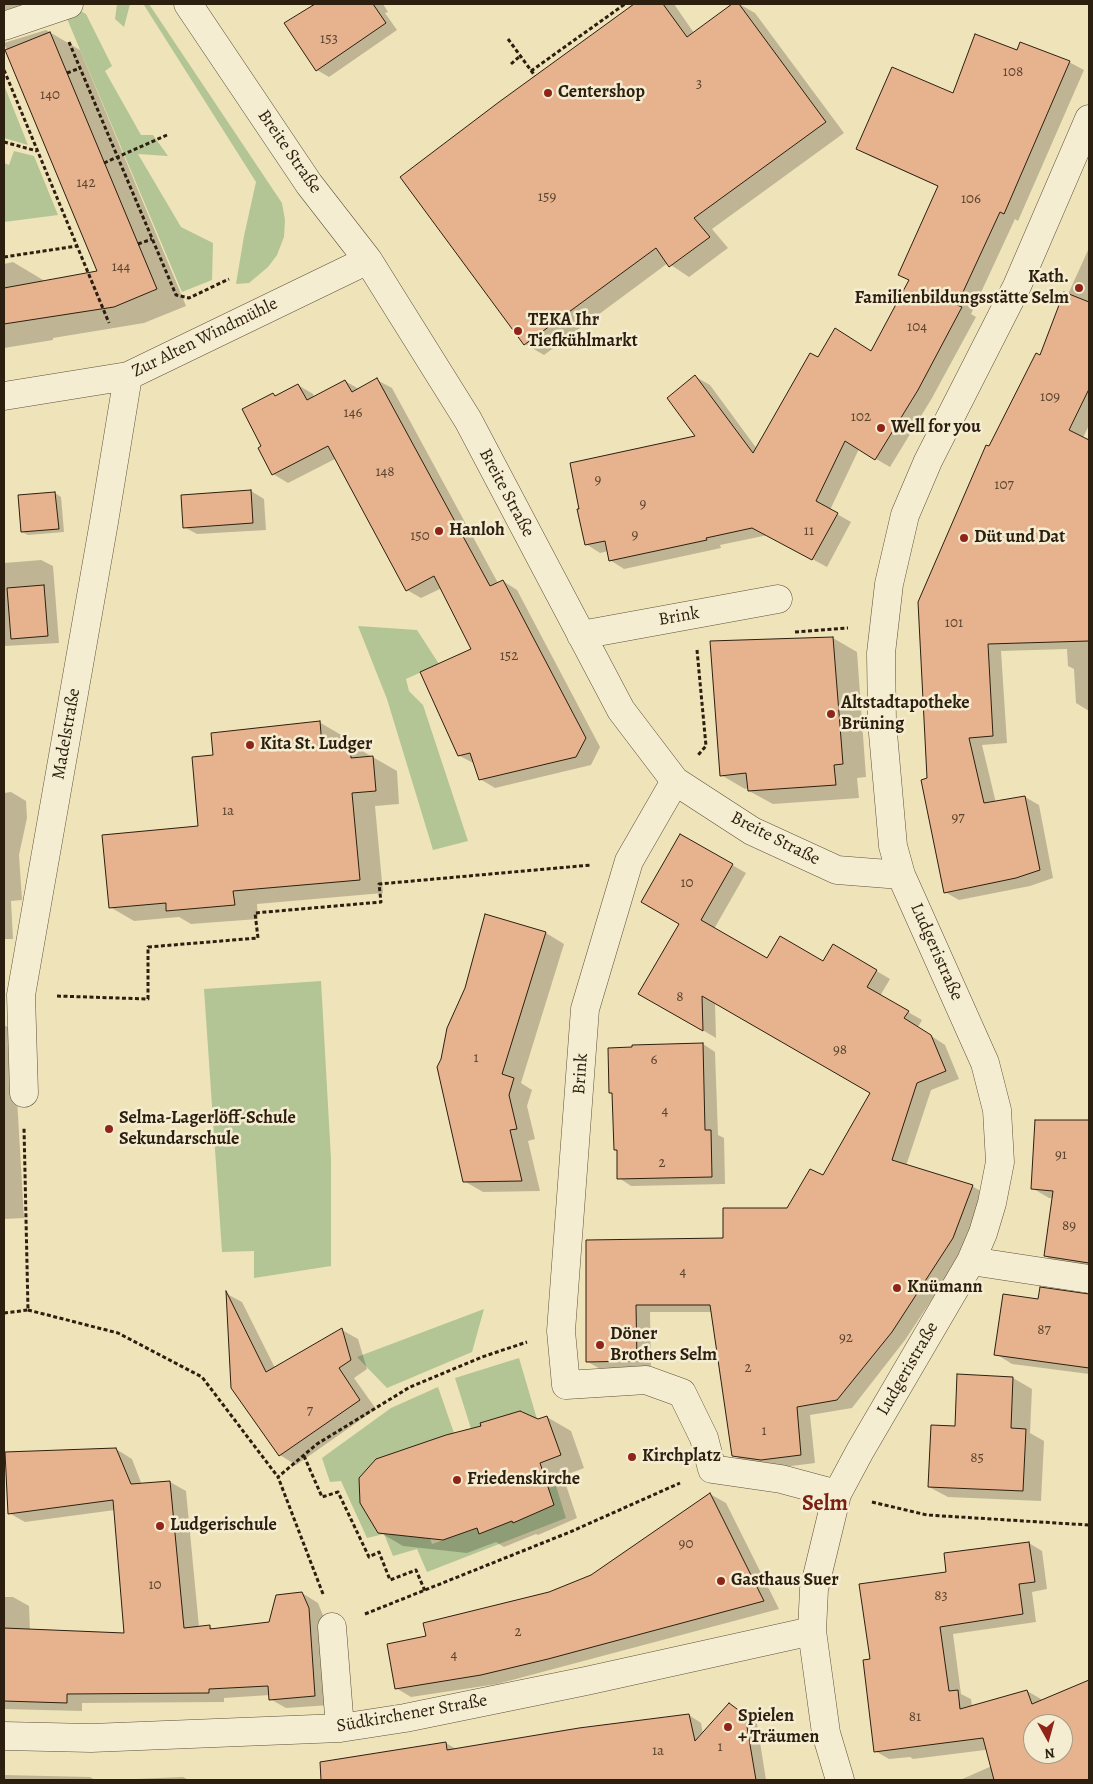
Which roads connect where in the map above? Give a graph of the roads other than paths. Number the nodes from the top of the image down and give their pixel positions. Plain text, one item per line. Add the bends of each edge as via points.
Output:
1 (188, 4) edge
2 (62, 6) edge
3 (4, 26) edge
4 (1089, 118) edge
5 (368, 260) junction
6 (128, 376) junction
7 (4, 396) edge
8 (778, 599) dead end
9 (581, 635) junction
10 (676, 781) junction
11 (901, 875) junction
12 (24, 1094) road end
13 (971, 1260) junction
14 (1089, 1280) edge
15 (837, 1494) junction
16 (332, 1626) road end
17 (812, 1631) junction
18 (340, 1728) junction
19 (4, 1736) edge
20 (840, 1780) edge

1 - 5 street, Breite Straße via 309,184
2 - 3 street
4 - 11 street, Ludgeristraße via 1017,286 928,461 905,515 889,584 881,653 882,722 890,814 893,846
5 - 6 street, Zur Alten Windmühle
5 - 9 street, Breite Straße via 468,420
6 - 7 street, Zur Alten Windmühle
6 - 12 street, Madelstraße via 21,995
8 - 9 street, Brink
9 - 10 street, Breite Straße via 621,710
10 - 11 street, Breite Straße via 752,831 837,870
10 - 15 street, Brink via 629,861 585,1009 561,1331 566,1385 646,1380 682,1393 704,1438 712,1469 781,1479
11 - 13 street, Ludgeristraße via 985,1063 997,1110 1000,1162 990,1211
13 - 14 street
13 - 15 street, Ludgeristraße
15 - 17 street, Ludgeristraße via 814,1589
16 - 18 street
17 - 18 street, Südkirchener Straße via 577,1683
17 - 20 street, Ludgeristraße via 826,1733
18 - 19 street, Südkirchener Straße via 91,1738

